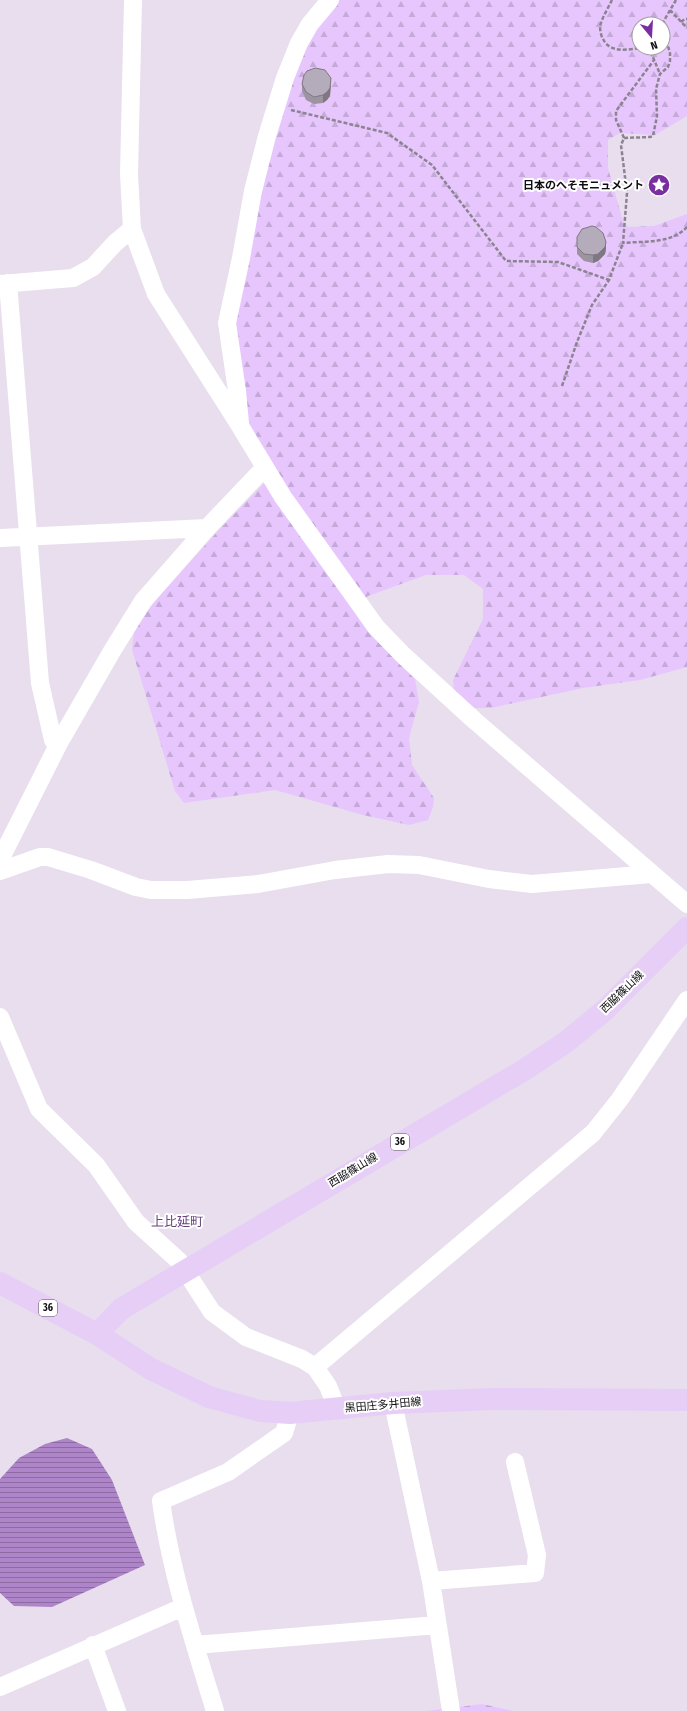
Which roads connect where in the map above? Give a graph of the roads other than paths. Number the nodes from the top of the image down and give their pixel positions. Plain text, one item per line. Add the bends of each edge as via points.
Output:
1 (133, 0) edge
2 (330, 0) edge
3 (132, 229) junction
4 (4, 283) edge
5 (240, 426) junction
6 (265, 467) junction
7 (207, 528) junction
8 (0, 538) edge
9 (29, 538) junction
10 (59, 743) junction
11 (0, 860) edge
12 (0, 871) edge
13 (651, 874) junction
14 (687, 904) edge
15 (687, 928) edge
16 (687, 1000) edge
17 (0, 1017) edge
18 (187, 1270) junction
19 (0, 1283) edge
20 (97, 1334) junction
21 (315, 1367) junction
22 (687, 1400) edge
23 (393, 1403) junction
24 (337, 1409) junction
25 (290, 1413) junction
26 (515, 1462) dead end
27 (430, 1581) junction
28 (183, 1606) junction
29 (437, 1625) junction
30 (195, 1645) junction
31 (93, 1646) junction
32 (0, 1687) edge
33 (117, 1711) edge
34 (215, 1711) edge
35 (451, 1711) edge

1 - 3 street via 129,174
2 - 5 street via 310,24 299,43 276,106 253,191 227,323
3 - 4 street via 115,243 93,268 73,278
3 - 5 street via 156,294
4 - 9 street
5 - 6 street
6 - 7 street
6 - 13 street via 283,497 376,627 474,720
7 - 9 street
7 - 10 street via 143,601
8 - 9 street
9 - 10 street via 40,683 53,740
10 - 11 street
12 - 13 street via 40,857 48,857 151,890 258,884 335,870 388,864 418,865 489,879 532,884
13 - 14 street
15 - 18 main road, 西脇篠山線 / 36 via 605,1010 566,1042 524,1070
16 - 21 street via 620,1099 593,1133
17 - 18 street via 38,1109 96,1165 136,1222
18 - 20 main road, 西脇篠山線 / 36 via 121,1309
18 - 21 street via 212,1312 246,1337 302,1359
19 - 20 main road, 36
20 - 25 main road, 黒田庄多井田線 via 151,1369 209,1397 260,1411
21 - 24 street via 328,1386
22 - 23 main road, 黒田庄多井田線 via 492,1399
23 - 24 main road, 黒田庄多井田線
23 - 27 street
24 - 25 main road, 黒田庄多井田線
25 - 28 street via 284,1433 228,1472 161,1501 165,1531
26 - 27 street via 537,1555 535,1573
27 - 29 street
28 - 30 street
28 - 31 street
29 - 30 street
29 - 35 street
30 - 34 street
31 - 32 street
31 - 33 street

